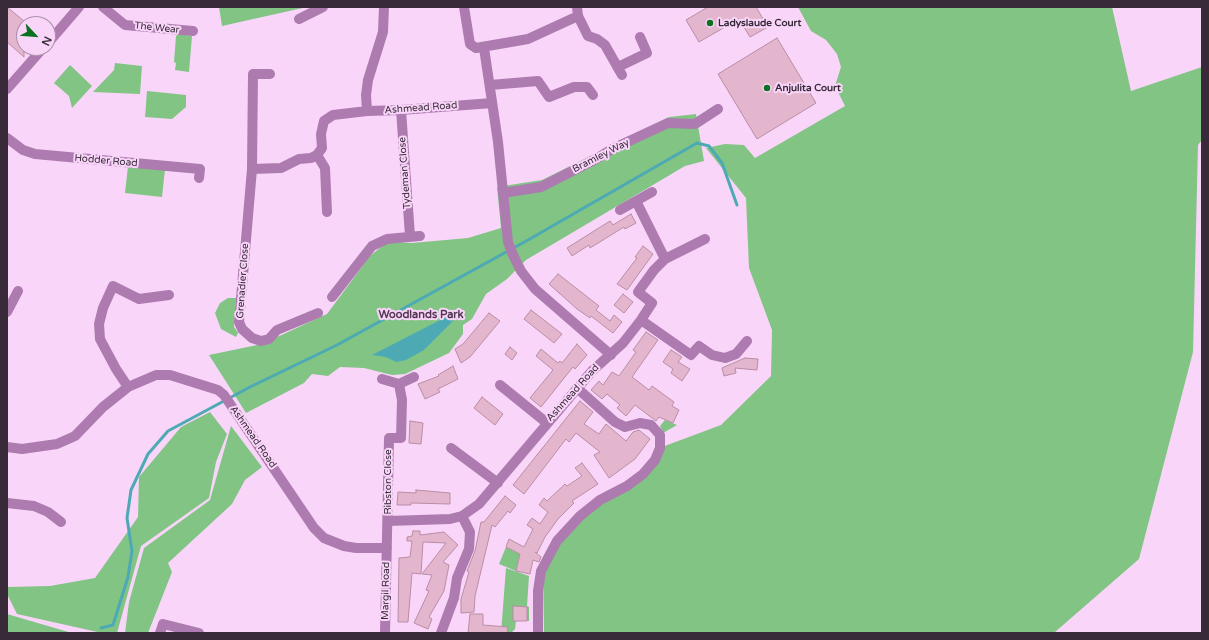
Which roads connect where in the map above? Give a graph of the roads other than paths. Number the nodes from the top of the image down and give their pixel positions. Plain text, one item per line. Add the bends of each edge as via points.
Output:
1 (79, 7) edge
2 (103, 7) edge
3 (324, 7) edge
4 (384, 7) edge
5 (464, 7) edge
6 (578, 12) edge
7 (299, 19) dead end
8 (193, 31) dead end
9 (56, 33) edge
10 (640, 37) dead end
11 (484, 48) junction
12 (36, 56) edge
13 (270, 74) dead end
14 (490, 85) junction
15 (7, 89) edge
16 (593, 95) dead end
17 (492, 103) junction
18 (718, 109) dead end
19 (401, 110) junction
20 (367, 111) junction
21 (7, 138) edge
22 (317, 155) junction
23 (252, 169) junction
24 (199, 178) dead end
25 (652, 192) dead end
26 (504, 193) junction
27 (636, 201) junction
28 (620, 210) dead end
29 (327, 212) dead end
30 (704, 239) dead end
31 (665, 259) junction
32 (18, 291) dead end
33 (169, 295) dead end
34 (332, 297) dead end
35 (8, 308) edge
36 (318, 312) dead end
37 (641, 320) junction
38 (747, 341) dead end
39 (611, 355) junction
40 (414, 377) dead end
41 (382, 379) dead end
42 (399, 384) junction
43 (500, 385) dead end
44 (128, 387) junction
45 (577, 388) junction
46 (547, 423) junction
47 (7, 447) edge
48 (451, 448) dead end
49 (498, 483) junction
50 (7, 504) edge
51 (462, 516) junction
52 (388, 521) junction
53 (61, 522) dead end
54 (387, 548) junction
55 (160, 633) edge
56 (200, 633) edge
57 (385, 633) edge
58 (441, 633) edge
59 (538, 633) edge

1 - 9 street
2 - 8 street, The Wear via 125,25
3 - 7 street
4 - 20 street via 383,32 368,80
5 - 11 street via 470,44 476,48
6 - 10 street via 588,36 597,38 605,45 620,71 647,53
6 - 11 street via 528,40
11 - 14 street
12 - 15 street
13 - 23 street, Grenadier Close via 253,74
14 - 16 street via 538,81 549,97 574,87 587,87
14 - 17 street
17 - 19 street, Ashmead Road
17 - 26 street
18 - 26 street, Bramley Way via 695,124 668,123 541,187
19 - 20 street, Ashmead Road
19 - 34 street, Tydeman Close via 415,236 387,239 372,246
20 - 22 street via 332,115 324,121 321,134 322,148
21 - 24 street, Hodder Road via 23,150 35,154 200,168
22 - 23 street via 299,159 281,168
22 - 29 street via 325,168
23 - 36 street, Grenadier Close via 240,322 242,329 261,342 269,339 277,330
25 - 27 street
26 - 39 street via 511,250 520,271 535,289
27 - 28 street
27 - 31 street
30 - 31 street
31 - 37 street, Ashmead Road via 638,292 652,303
32 - 35 street
33 - 44 street via 139,299 113,286 106,301 99,324 100,339
37 - 38 street via 691,355 698,346 712,355 725,358 736,354
37 - 39 street, Ashmead Road
39 - 45 street, Ashmead Road
40 - 42 street
41 - 42 street
42 - 52 street, Ribston Close via 402,400 401,438 388,438
43 - 46 street
44 - 47 street, Ashmead Road via 103,407 75,436 40,448
44 - 54 street, Ashmead Road via 156,375 170,375 218,390 314,528 324,538 356,548
45 - 46 street, Ashmead Road
45 - 59 street via 615,422 625,427 640,423 651,425 660,435 660,448 655,460 643,474 600,500 580,516 557,541 541,572 538,591
46 - 49 street, Ashmead Road
48 - 49 street
49 - 51 street, Ashmead Road via 479,504
50 - 53 street via 34,506
51 - 52 street, Ashmead Road via 450,519
51 - 58 street via 470,532 469,549 457,578 454,598
52 - 54 street
54 - 57 street, Margil Road
55 - 56 street via 163,624

